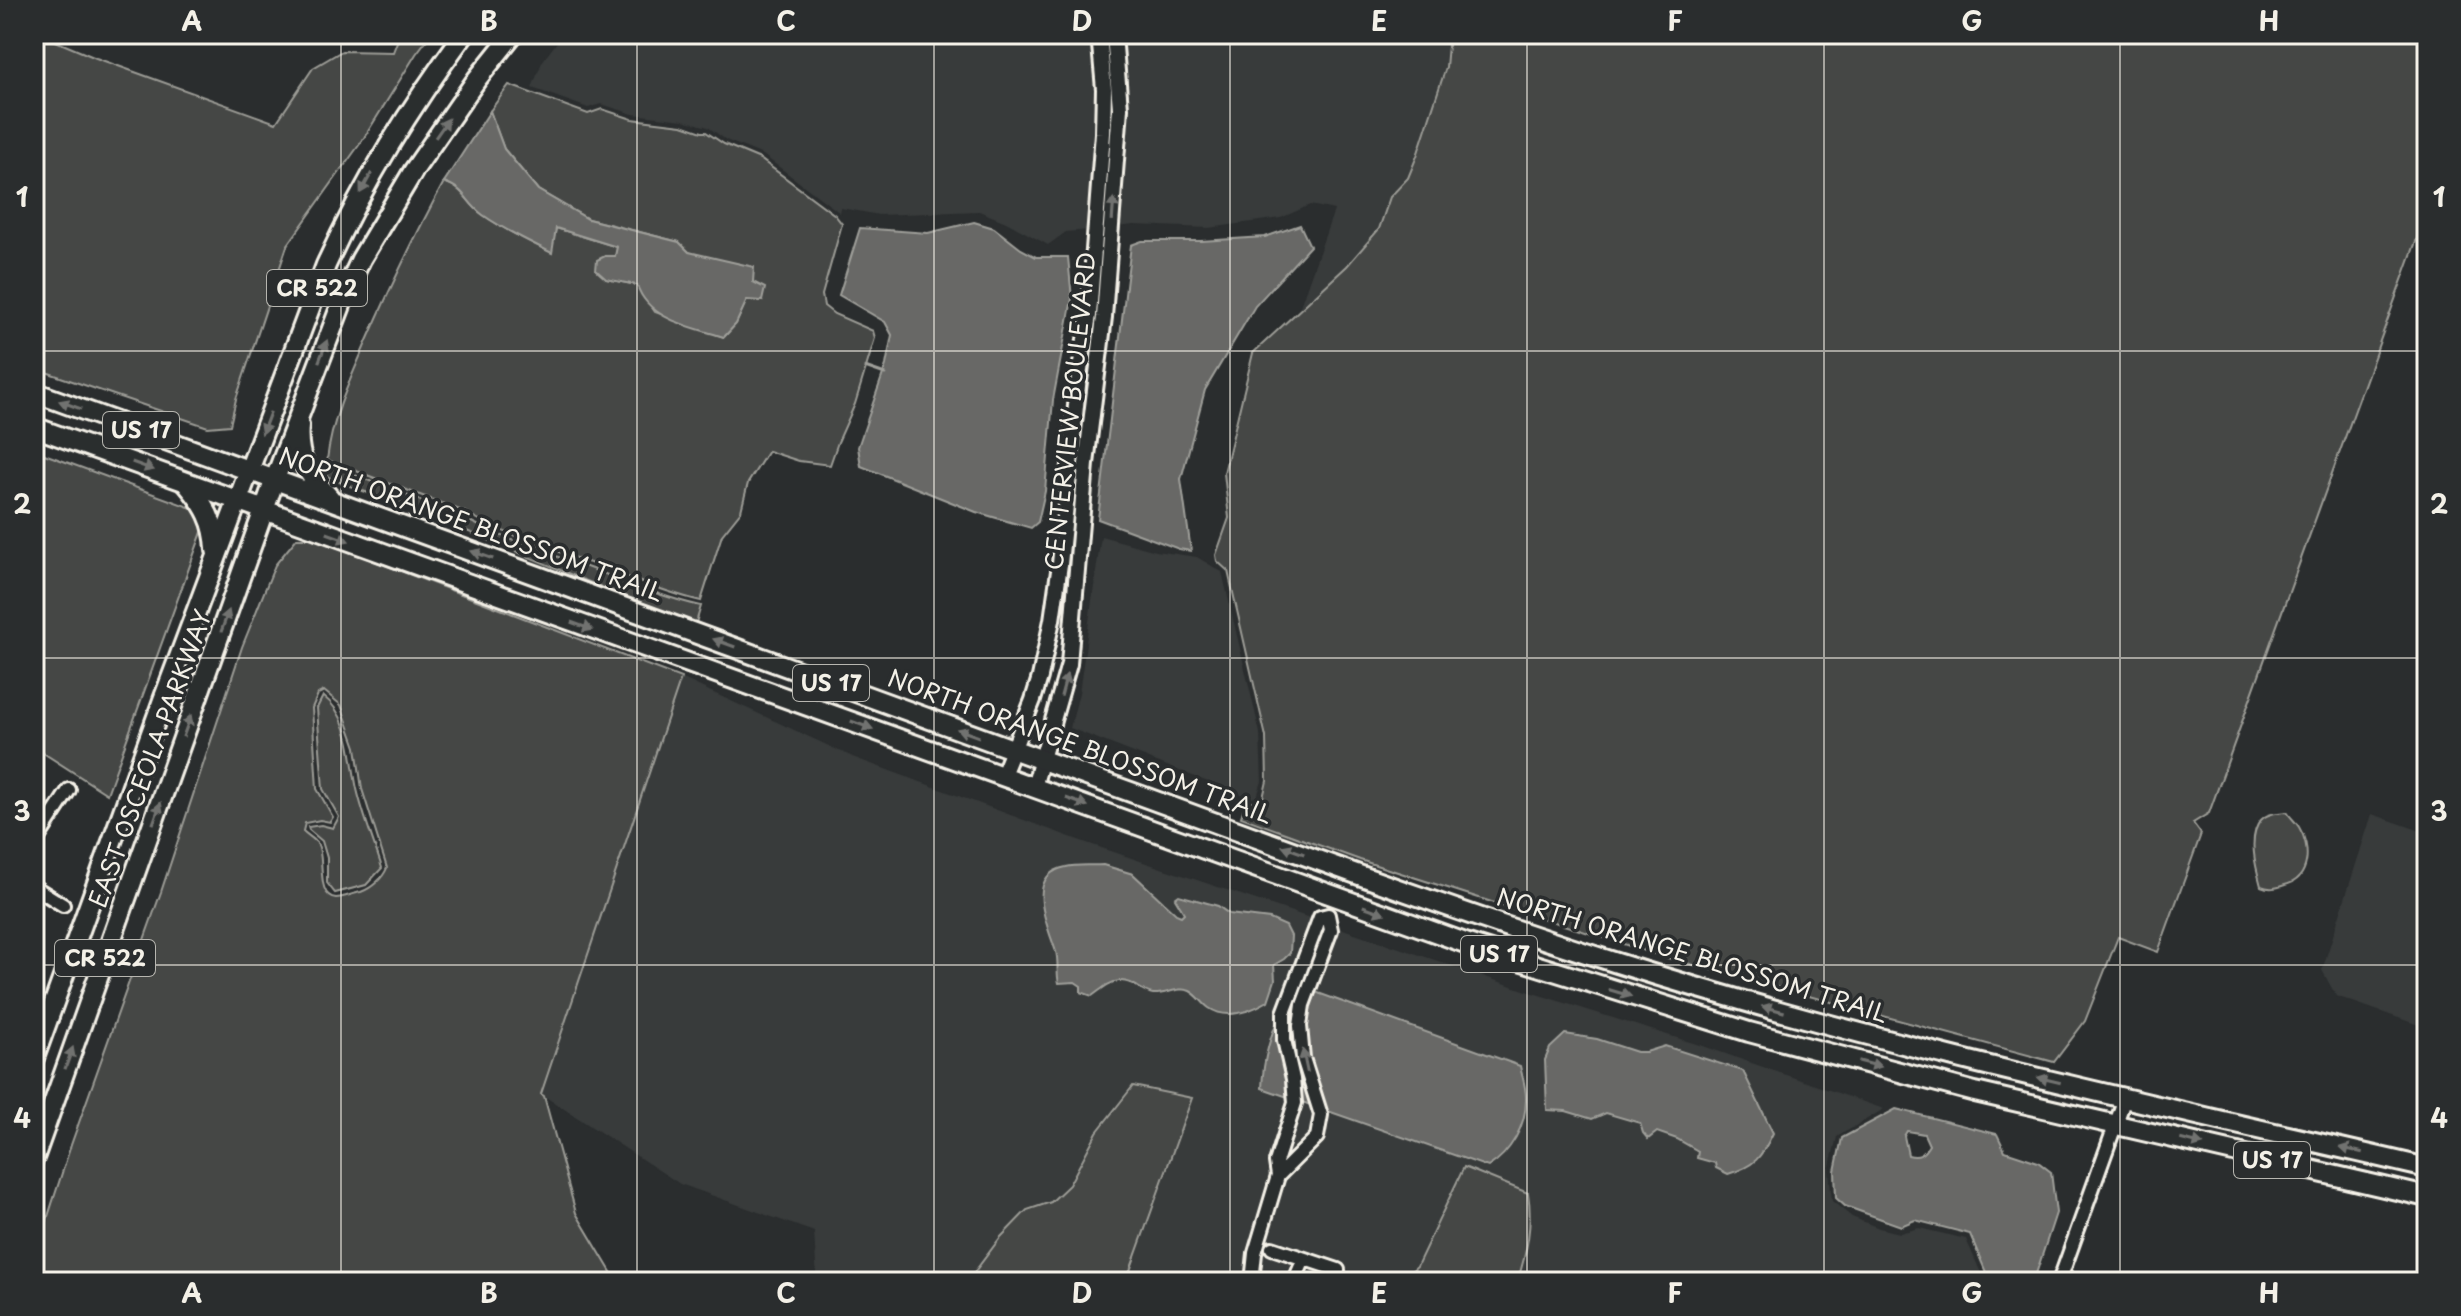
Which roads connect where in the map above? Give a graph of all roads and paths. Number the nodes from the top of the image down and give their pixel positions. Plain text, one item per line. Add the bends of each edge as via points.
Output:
1 (464, 34) edge
2 (513, 34) edge
3 (1099, 34) edge
4 (1114, 34) edge
5 (1120, 87) junction
6 (1104, 89) junction
7 (34, 392) edge
8 (301, 411) junction
9 (37, 433) edge
10 (249, 469) junction
11 (275, 479) junction
12 (184, 481) junction
13 (332, 500) junction
14 (237, 501) junction
15 (264, 511) junction
16 (216, 561) junction
17 (1060, 564) junction
18 (1077, 565) junction
19 (1014, 750) junction
20 (1041, 760) junction
21 (1003, 775) junction
22 (1034, 787) junction
23 (69, 790) dead end
24 (34, 844) edge
25 (1393, 886) junction
26 (34, 887) edge
27 (1343, 899) junction
28 (63, 905) dead end
29 (1830, 1024) junction
30 (1749, 1032) junction
31 (1902, 1043) junction
32 (1830, 1054) junction
33 (34, 1058) edge
34 (1313, 1094) junction
35 (1294, 1097) junction
36 (2125, 1098) junction
37 (2116, 1124) junction
38 (1286, 1131) junction
39 (1307, 1144) junction
40 (34, 1158) edge
41 (2427, 1168) edge
42 (1278, 1176) junction
43 (2427, 1197) edge
44 (1272, 1248) dead end
45 (1304, 1259) junction
46 (1338, 1270) dead end
47 (1252, 1282) edge
48 (1294, 1282) edge
49 (2059, 1282) edge

1 -> 10 main road, CR 522 via 406,116 352,209
8 -> 2 main road, CR 522 via 346,292 382,221 442,126
3 - 6 street, CENTERVIEW BOULEVARD
4 - 5 street, CENTERVIEW BOULEVARD
5 - 6 street
18 -> 5 street, CENTERVIEW BOULEVARD via 1104,317
6 - 17 street, CENTERVIEW BOULEVARD via 1089,315
10 -> 7 main road, NORTH ORANGE BLOSSOM TRAIL / US 17
8 - 11 main road, CR 522
8 - 13 main road via 298,443 303,464
9 -> 12 main road, US 17
10 - 11 main road, NORTH ORANGE BLOSSOM TRAIL / US 17
10 - 14 main road, CR 522
11 - 13 main road, NORTH ORANGE BLOSSOM TRAIL / US 17
11 - 15 main road, CR 522
12 - 14 main road, US 17
12 - 16 main road via 211,517
19 -> 13 main road, NORTH ORANGE BLOSSOM TRAIL / US 17
14 - 15 main road, US 17
14 - 16 main road, EAST OSCEOLA PARKWAY / CR 522
15 -> 21 main road, US 17
40 -> 15 main road, EAST OSCEOLA PARKWAY / CR 522
16 - 33 main road, EAST OSCEOLA PARKWAY / CR 522
17 - 18 street
17 - 19 street, CENTERVIEW BOULEVARD via 1040,677
20 -> 18 street, CENTERVIEW BOULEVARD via 1069,664
19 - 20 main road, NORTH ORANGE BLOSSOM TRAIL / US 17
19 - 21 street, CENTERVIEW BOULEVARD
20 - 22 street, CENTERVIEW BOULEVARD
25 -> 20 main road, NORTH ORANGE BLOSSOM TRAIL / US 17
21 - 22 main road, US 17
22 -> 27 main road, US 17
23 - 24 street
25 - 27 main road via 1362,887
29 -> 25 main road, NORTH ORANGE BLOSSOM TRAIL / US 17 via 1616,962
26 - 28 street
27 -> 30 main road, US 17
29 - 30 main road via 1827,1034 1815,1038
29 - 31 main road, NORTH ORANGE BLOSSOM TRAIL / US 17
30 - 32 main road, US 17
31 - 32 main road via 1852,1044
36 -> 31 main road, NORTH ORANGE BLOSSOM TRAIL / US 17
32 -> 37 main road, US 17
34 - 35 street via 1305,1090
34 -> 35 street via 1300,1026 1331,930 1328,915 1320,917 1284,1013
34 - 39 street via 1321,1115 1317,1137
35 - 38 street
36 - 37 street
41 -> 36 main road, US 17
37 -> 43 main road, US 17
37 - 49 street
38 - 39 street via 1291,1142
38 - 42 street via 1276,1162
39 - 42 street
42 - 47 street
44 - 45 street
45 - 46 street
45 - 48 street

